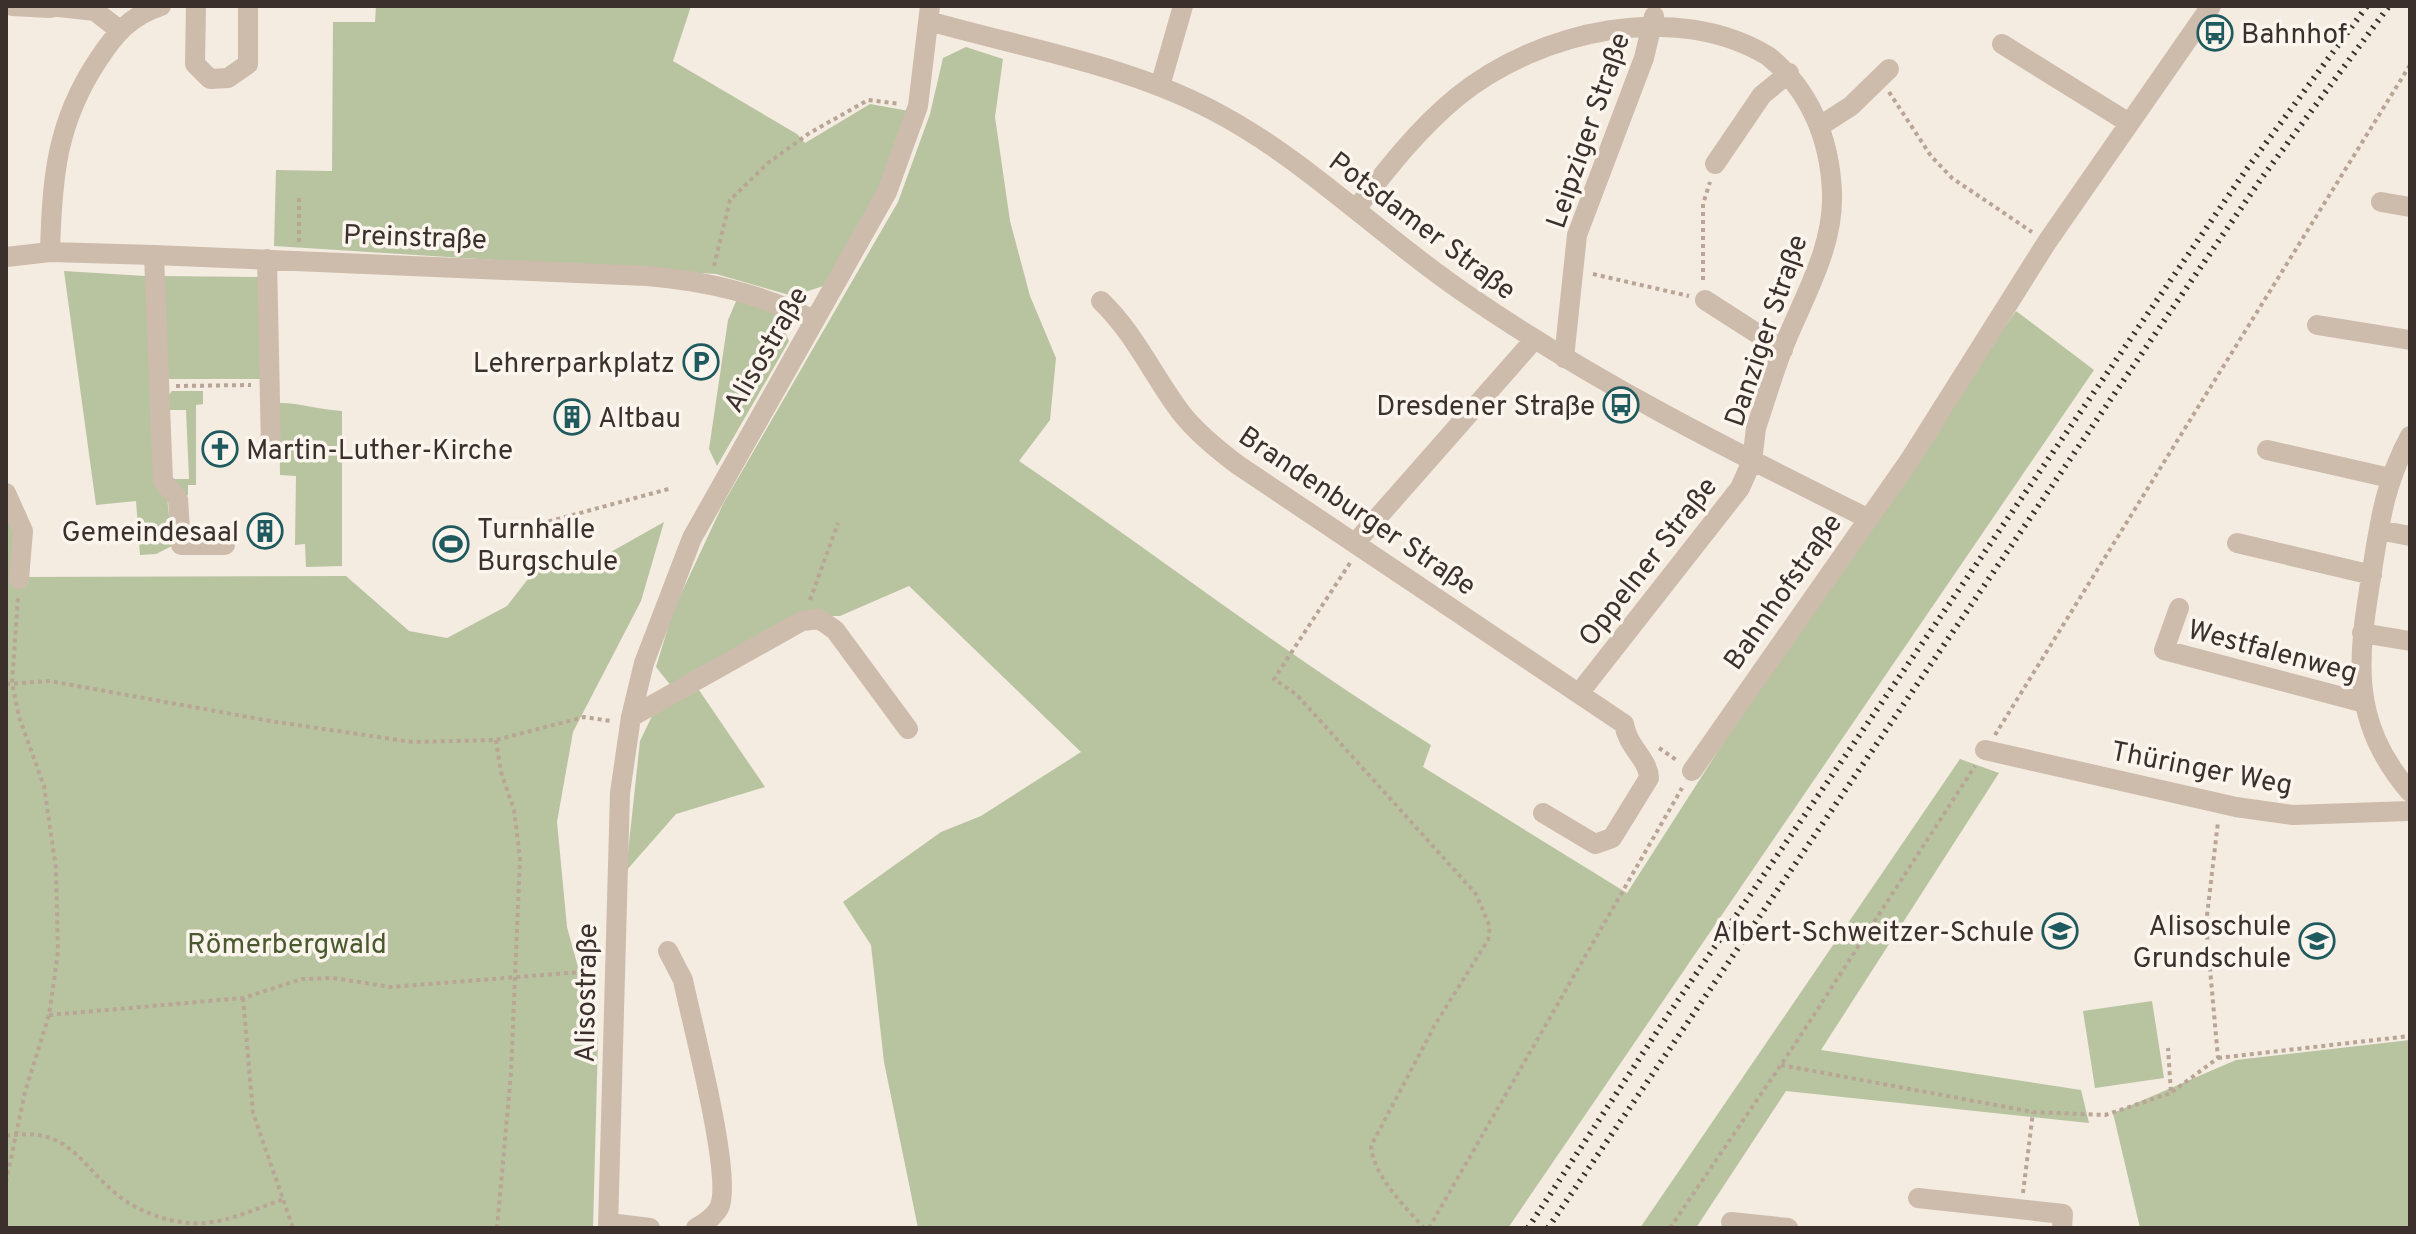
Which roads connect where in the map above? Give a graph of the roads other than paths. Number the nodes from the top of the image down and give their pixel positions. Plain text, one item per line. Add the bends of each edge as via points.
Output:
1 (12, 6) edge
2 (161, 6) edge
3 (196, 6) edge
4 (248, 6) edge
5 (1183, 6) edge
6 (2211, 6) edge
7 (50, 7) edge
8 (930, 13) edge
9 (1654, 16) junction
10 (118, 29) junction
11 (2002, 44) dead end
12 (1789, 73) junction
13 (1885, 74) road end
14 (1160, 86) junction
15 (2129, 123) junction
16 (1820, 126) junction
17 (1715, 164) road end
18 (2381, 202) dead end
19 (2410, 207) edge
20 (1356, 209) junction
21 (50, 252) junction
22 (154, 255) junction
23 (6, 257) edge
24 (267, 259) junction
25 (1705, 300) road end
26 (1101, 301) dead end
27 (814, 320) junction
28 (2317, 325) dead end
29 (2410, 340) edge
30 (1533, 341) junction
31 (1783, 350) junction
32 (1564, 358) junction
33 (2410, 436) edge
34 (271, 449) dead end
35 (2267, 450) dead end
36 (1752, 461) junction
37 (2390, 478) junction
38 (6, 493) edge
39 (1867, 518) junction
40 (2379, 530) junction
41 (2410, 536) edge
42 (1356, 542) junction
43 (2237, 543) dead end
44 (225, 545) dead end
45 (2372, 575) junction
46 (19, 579) road end
47 (2179, 608) dead end
48 (2362, 633) junction
49 (2410, 641) edge
50 (1580, 692) junction
51 (2365, 703) junction
52 (631, 717) junction
53 (908, 729) dead end
54 (1985, 750) road end
55 (2389, 762) junction
56 (2410, 764) edge
57 (1692, 771) road end
58 (2410, 792) edge
59 (2410, 811) edge
60 (1543, 813) dead end
61 (668, 951) dead end
62 (1918, 1198) dead end
63 (1731, 1222) dead end
64 (608, 1226) edge
65 (650, 1228) edge
66 (696, 1228) edge
67 (1788, 1228) edge
68 (2062, 1228) edge

1 - 7 street
2 - 10 street
3 - 4 street via 195,64 210,79 228,78 248,64
5 - 14 street
6 - 15 street, Bahnhofstraße
7 - 10 street via 95,11
8 - 14 street, Potsdamer Straße
8 - 27 street, Alisostraße via 918,106 887,192
9 - 12 street, Danziger Straße via 1719,28 1753,44
9 - 20 street, Danziger Straße via 1581,29 1502,67 1458,97 1421,132
9 - 32 street, Leipziger Straße via 1644,58 1577,235
10 - 21 street via 63,126 52,184
11 - 15 street
12 - 16 street, Danziger Straße
12 - 17 street via 1762,95
13 - 16 street
14 - 20 street, Potsdamer Straße via 1249,131
15 - 39 street, Bahnhofstraße
16 - 31 street, Danziger Straße via 1831,183 1829,232
18 - 19 street
20 - 30 street, Potsdamer Straße via 1444,280
21 - 22 street, Preinstraße
21 - 23 street, Preinstraße
22 - 24 street, Preinstraße
22 - 44 street via 163,481 178,499 181,545
24 - 27 street, Preinstraße via 532,268 710,283 777,302
24 - 34 street
25 - 31 street
26 - 42 street, Brandenburger Straße via 1125,325 1164,389 1211,444
27 - 52 street, Alisostraße via 692,538 661,613
28 - 29 street
30 - 32 street, Potsdamer Straße
30 - 42 street
31 - 36 street, Danziger Straße via 1756,428
32 - 36 street, Potsdamer Straße
33 - 37 street, Westfalenweg
35 - 37 street
36 - 39 street, Potsdamer Straße
36 - 50 street, Oppelner Straße via 1740,488
37 - 40 street, Westfalenweg
38 - 46 street via 23,531
39 - 57 street, Bahnhofstraße
40 - 41 street
40 - 45 street, Westfalenweg
42 - 50 street, Brandenburger Straße
43 - 45 street
45 - 48 street, Westfalenweg
47 - 51 street, Westfalenweg via 2164,650
48 - 49 street, Westfalenweg
48 - 51 street, Westfalenweg via 2359,657
50 - 60 street, Brandenburger Straße via 1624,724 1627,741 1649,778 1612,838 1595,844
51 - 55 street, Westfalenweg
52 - 53 street via 802,621 819,619 835,630
52 - 64 street, Alisostraße via 620,793 615,893
54 - 59 street, Thüringer Weg via 2293,815
55 - 56 street
55 - 58 street, Westfalenweg
61 - 66 street via 683,980 723,1172 720,1207
62 - 68 street via 2063,1214
63 - 67 street
64 - 65 street, Alisostraße

